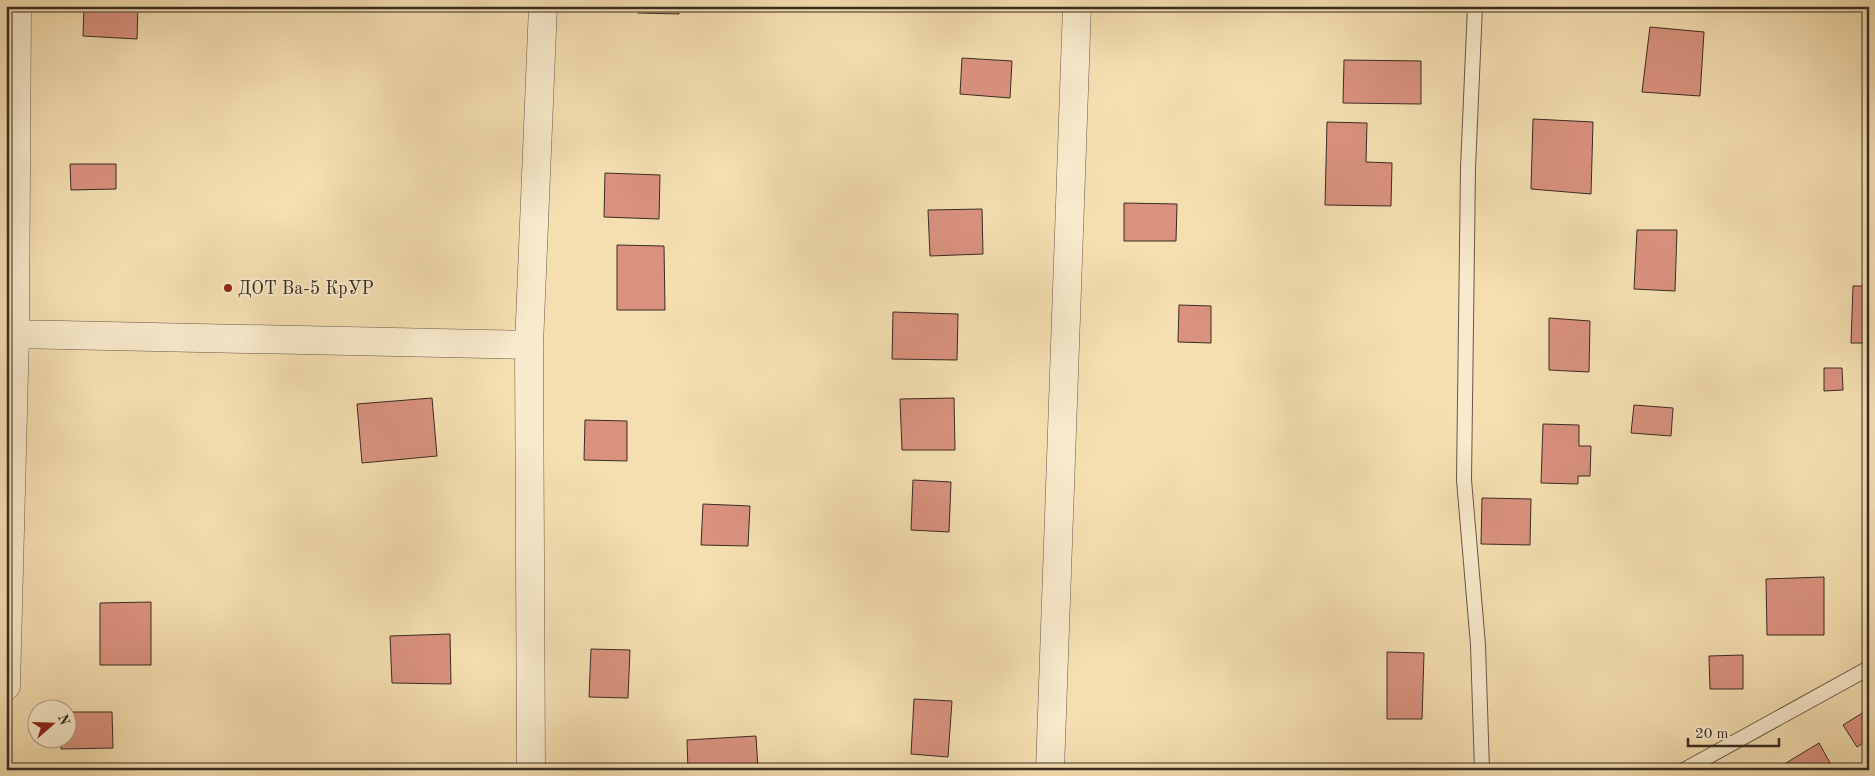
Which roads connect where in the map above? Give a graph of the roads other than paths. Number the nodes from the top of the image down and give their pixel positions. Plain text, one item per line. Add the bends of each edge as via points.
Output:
1 (17, 6) edge
2 (543, 6) edge
3 (1077, 6) edge
4 (1475, 6) edge
5 (15, 334) junction
6 (530, 345) junction
7 (1869, 668) edge
8 (6, 686) edge
9 (531, 770) edge
10 (1050, 770) edge
11 (1482, 770) edge
12 (1684, 770) edge

1 - 5 street
2 - 6 street
3 - 10 street
4 - 11 lane via 1468,168 1464,480 1478,645
5 - 6 street
5 - 8 street
6 - 9 street
7 - 12 lane

